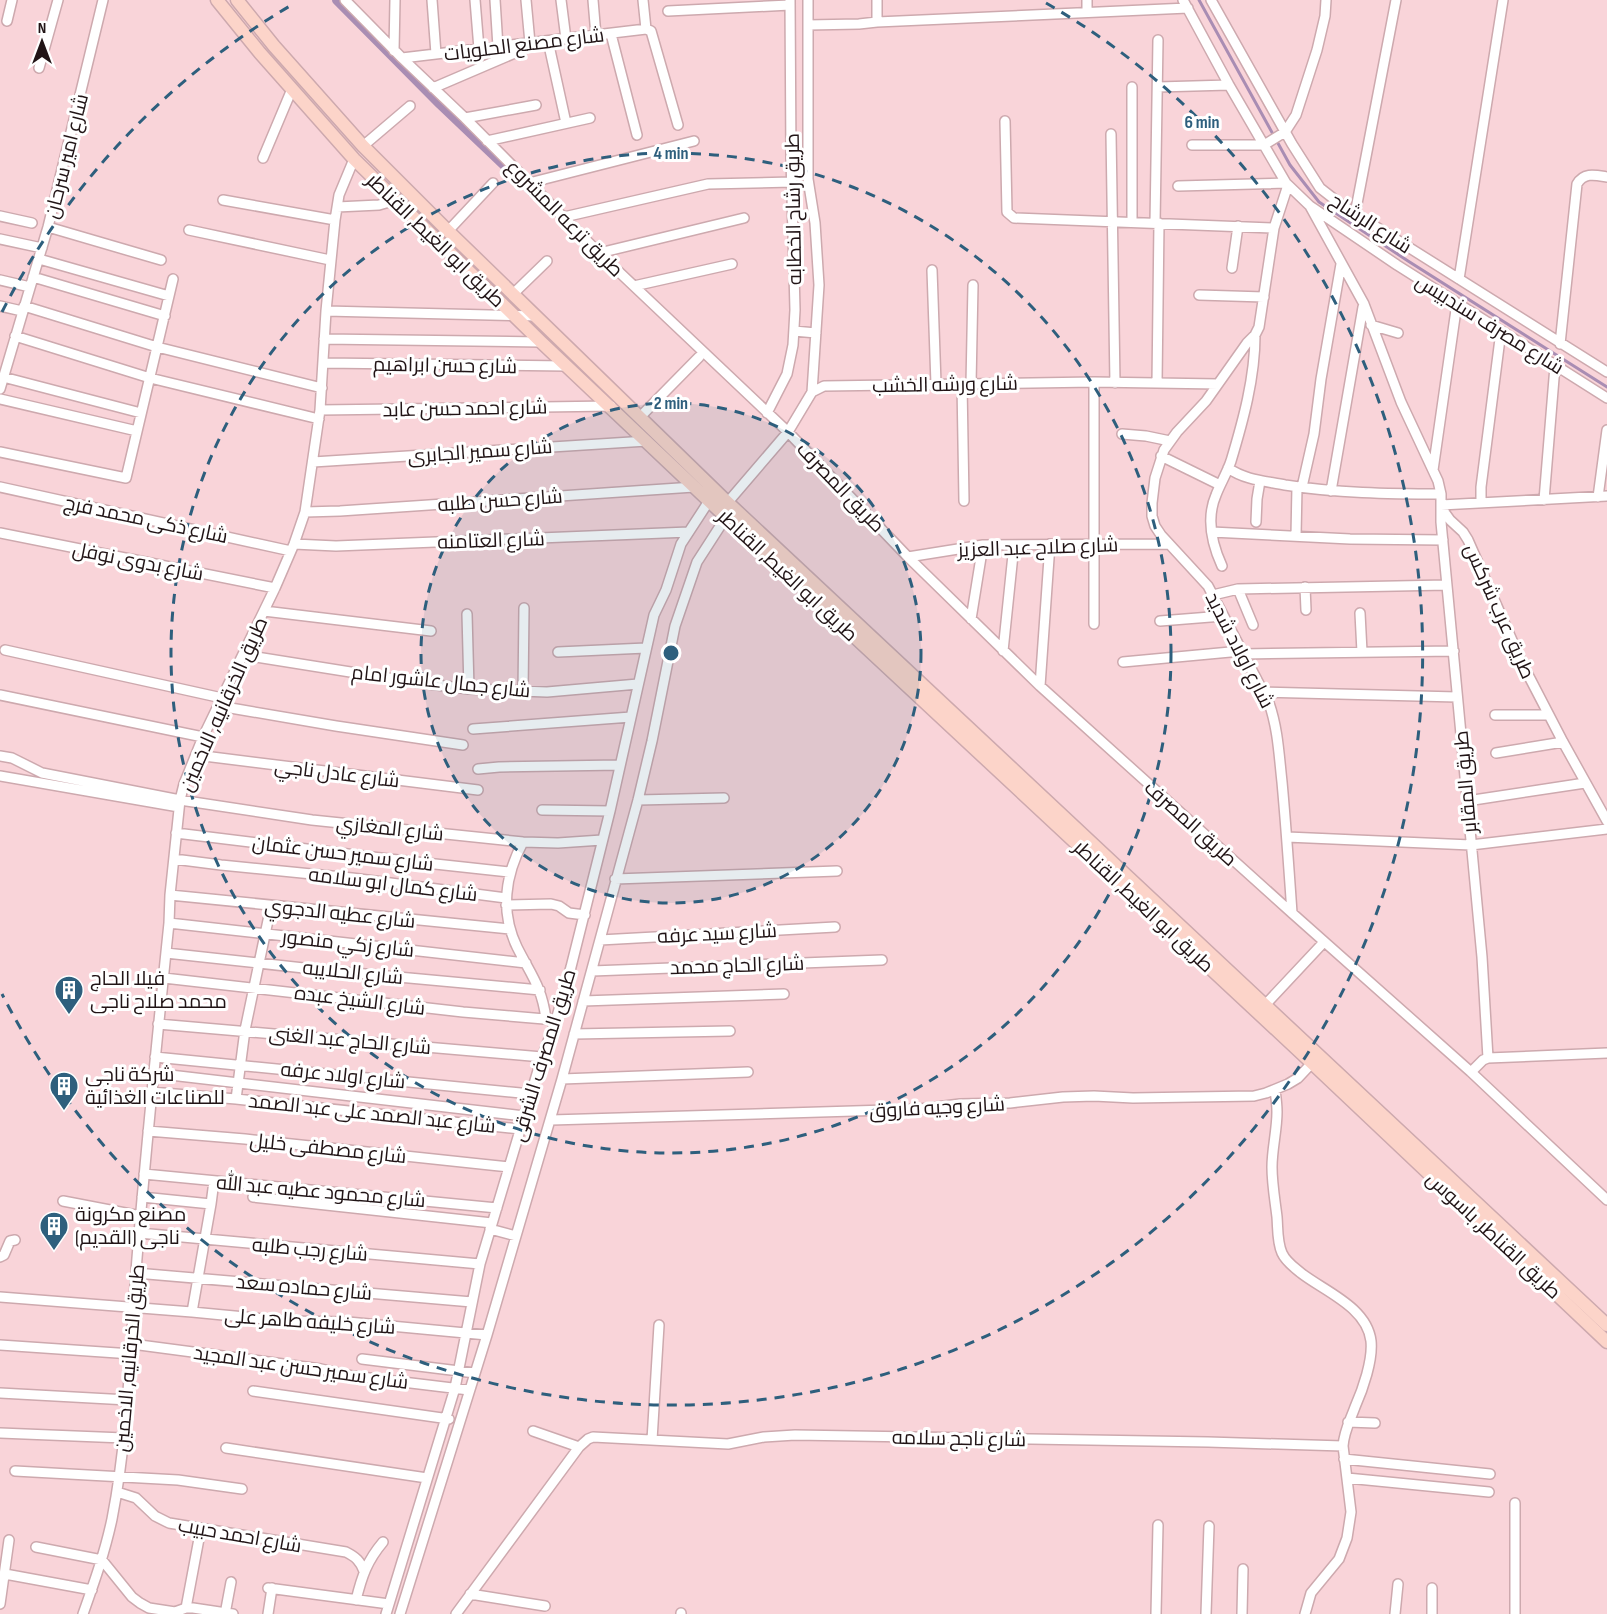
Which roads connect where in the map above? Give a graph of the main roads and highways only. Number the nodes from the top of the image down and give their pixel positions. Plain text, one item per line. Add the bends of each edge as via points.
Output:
1 (217, 0) edge
2 (237, 0) edge
3 (1385, 1124) junction
4 (1607, 1325) edge
5 (1607, 1342) edge

1 - 3 main road, طريق ابو الغيط, القناطر via 354,159 541,342 1312,1063
2 - 3 main road, طريق ابو الغيط, القناطر via 363,146 448,231 728,502 1265,1005
3 - 4 main road, طريق القناطر, باسوس
3 - 5 main road, طريق القناطر, باسوس

